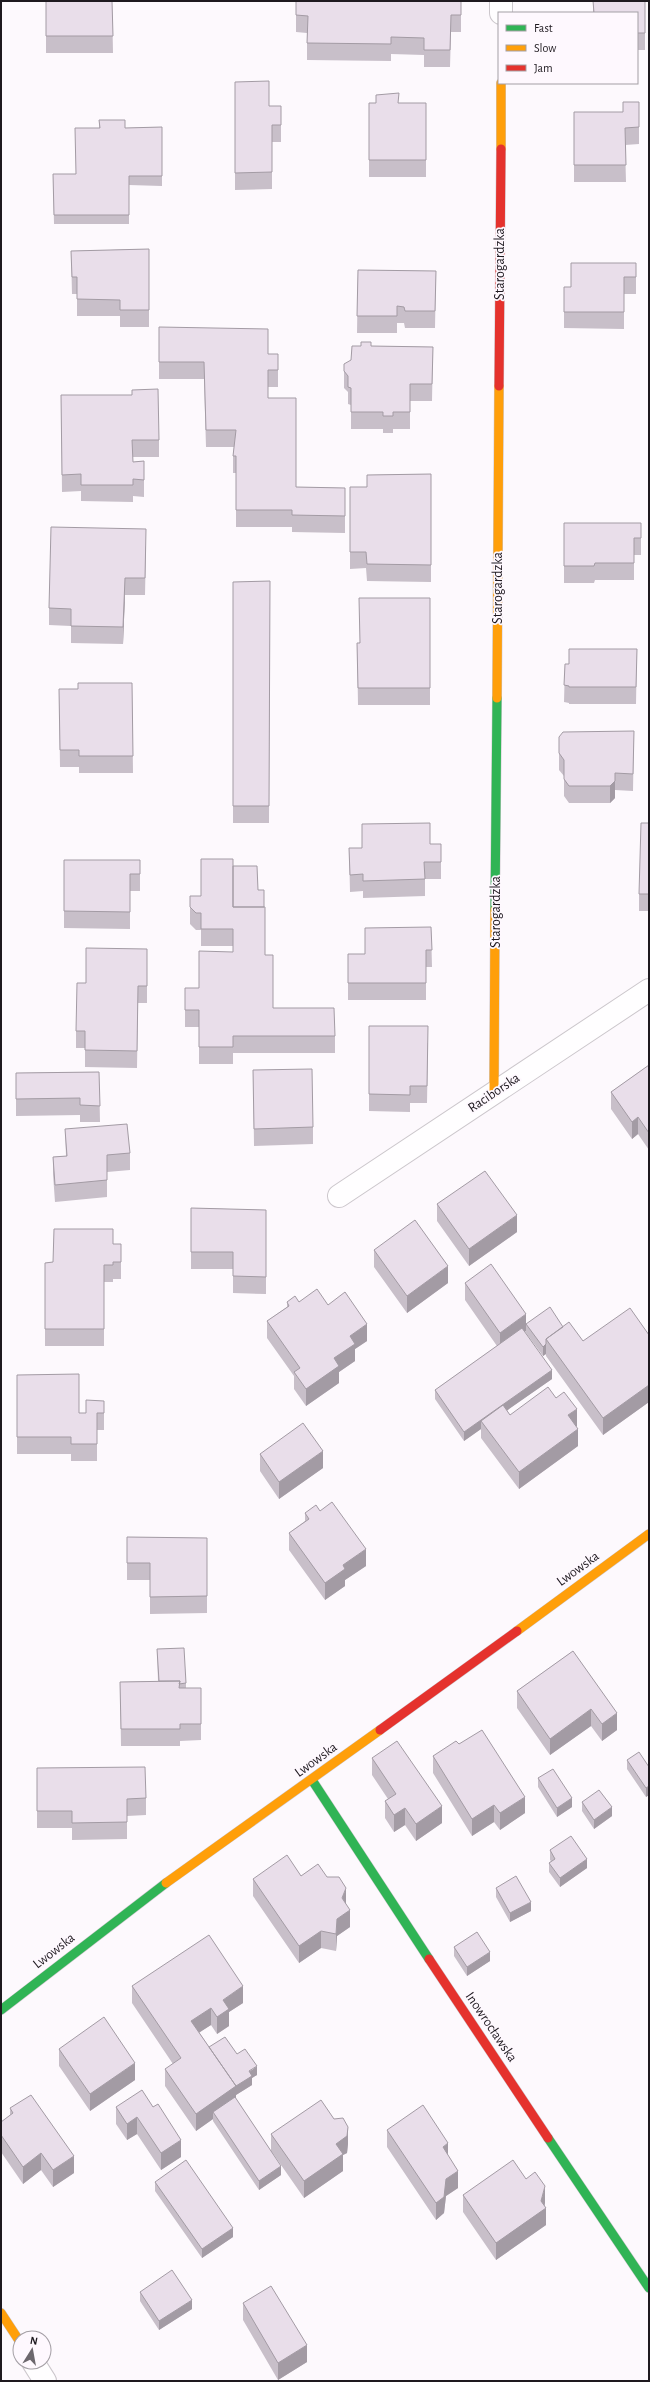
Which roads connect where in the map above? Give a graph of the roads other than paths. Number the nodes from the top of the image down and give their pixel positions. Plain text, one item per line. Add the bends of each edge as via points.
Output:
1 (501, 1) edge
2 (501, 12) edge
3 (501, 84) edge
4 (649, 990) edge
5 (494, 1093) junction
6 (339, 1196) dead end
7 (649, 1534) edge
8 (312, 1780) junction
9 (1, 2010) edge
10 (649, 2288) edge
11 (1, 2313) edge
12 (12, 2330) edge
13 (38, 2370) edge
14 (45, 2381) edge

1 - 2 street
3 - 5 street, Starogardzka
4 - 5 street, Raciborska
5 - 6 street, Raciborska
7 - 8 street, Lwowska
8 - 9 street, Lwowska via 181,1870
8 - 10 street, Inowrocławska
11 - 12 street
13 - 14 street

